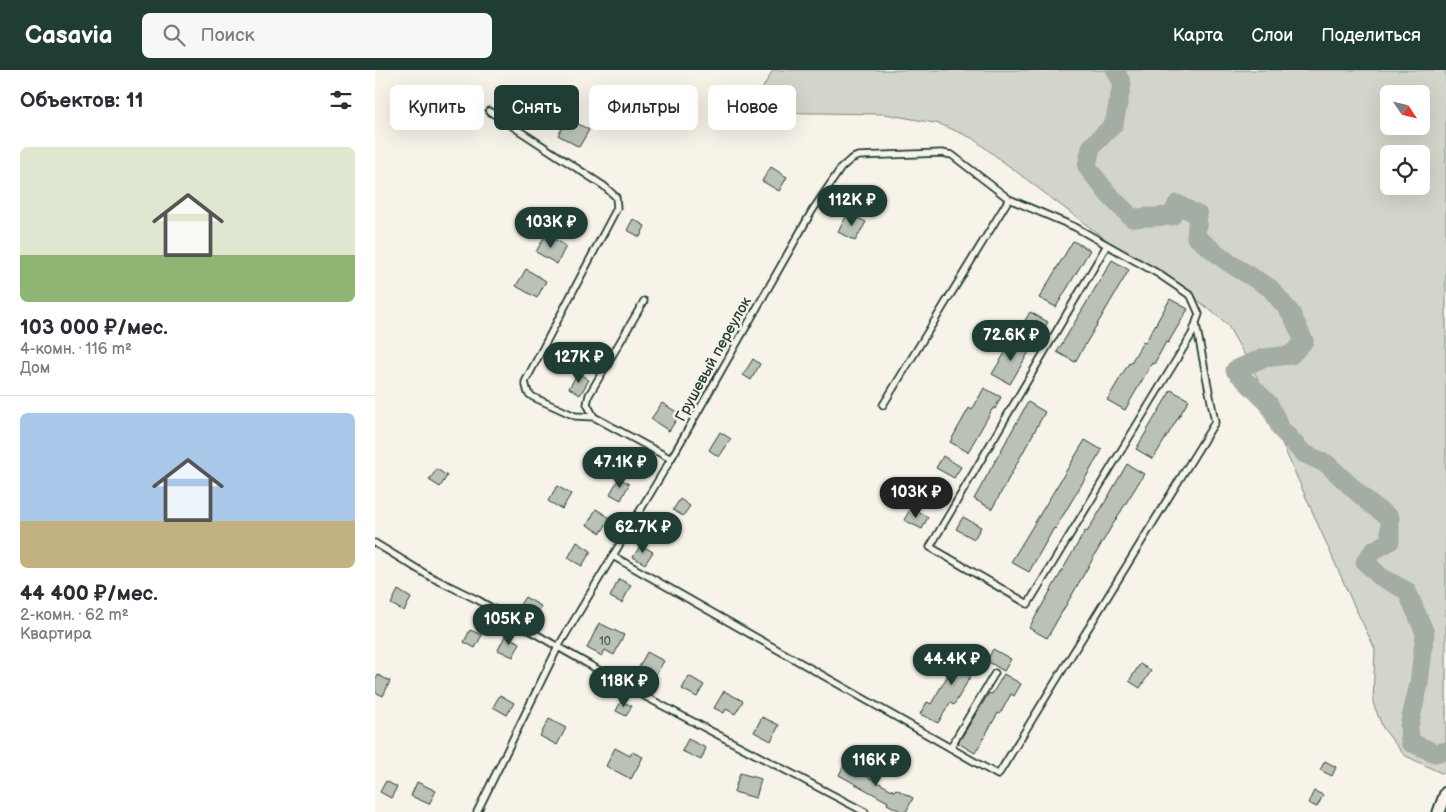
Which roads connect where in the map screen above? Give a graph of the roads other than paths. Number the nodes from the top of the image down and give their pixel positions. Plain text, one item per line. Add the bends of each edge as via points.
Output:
1 (489, 111) dead end
2 (1009, 199) junction
3 (1107, 245) junction
4 (645, 301) dead end
5 (1196, 323) junction
6 (883, 405) dead end
7 (593, 417) junction
8 (671, 459) junction
9 (375, 544) edge
10 (613, 556) junction
11 (557, 647) junction
12 (995, 673) dead end
13 (950, 748) junction
14 (1446, 793) edge
15 (477, 812) edge
16 (865, 812) edge
17 (1439, 812) edge

1 - 7 lane via 616,197 617,208 525,382 528,393 533,397 575,416
2 - 3 lane, Грушевый переулок via 1075,227
2 - 6 lane
2 - 8 lane, Грушевый переулок via 952,155 859,156 851,159 841,168 812,211
3 - 5 lane, Грушевый переулок via 1191,296 1199,314
3 - 5 lane via 930,547 1028,604
4 - 7 lane via 589,395 587,404
5 - 13 lane, Грушевый переулок via 1215,422 998,776
7 - 8 lane
8 - 10 lane, Грушевый переулок
9 - 11 lane
10 - 11 lane, Грушевый переулок
10 - 13 lane
11 - 15 lane, Грушевый переулок
11 - 16 lane
12 - 13 lane
14 - 17 street

